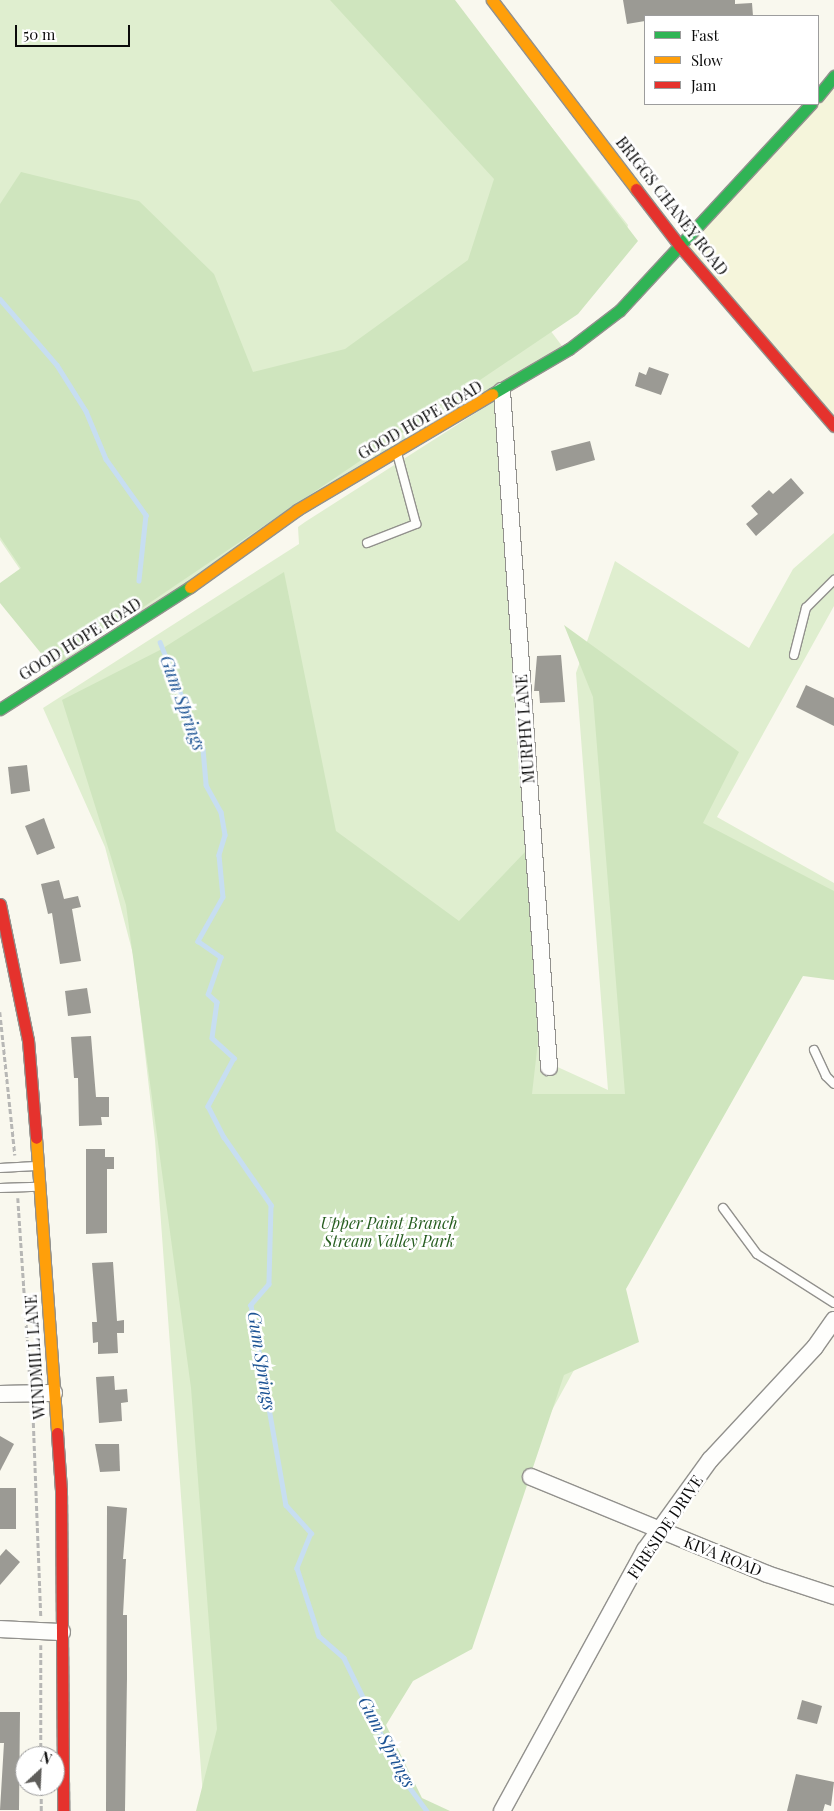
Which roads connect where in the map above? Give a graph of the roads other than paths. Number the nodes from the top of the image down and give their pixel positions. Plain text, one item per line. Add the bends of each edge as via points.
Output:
1 (492, 0) edge
2 (834, 76) edge
3 (819, 95) edge
4 (810, 105) edge
5 (679, 245) junction
6 (502, 391) junction
7 (834, 426) edge
8 (397, 453) junction
9 (367, 543) dead end
10 (834, 580) edge
11 (794, 656) dead end
12 (0, 709) edge
13 (0, 904) edge
14 (6, 959) edge
15 (814, 1050) dead end
16 (549, 1067) dead end
17 (834, 1084) edge
18 (38, 1166) junction
19 (0, 1168) edge
20 (40, 1187) junction
21 (0, 1188) edge
22 (722, 1208) dead end
23 (834, 1303) edge
24 (834, 1320) edge
25 (54, 1393) junction
26 (0, 1394) edge
27 (531, 1477) dead end
28 (659, 1530) junction
29 (834, 1596) edge
30 (0, 1628) edge
31 (62, 1632) junction
32 (63, 1811) edge
33 (502, 1811) edge

1 - 5 street, BRIGGS CHANEY ROAD
2 - 3 street
4 - 5 street, GOOD HOPE ROAD
5 - 6 street, GOOD HOPE ROAD via 620,310
5 - 7 street, BRIGGS CHANEY ROAD
6 - 8 street, GOOD HOPE ROAD
6 - 16 street, MURPHY LANE
8 - 9 lane via 416,524
8 - 12 street, GOOD HOPE ROAD via 297,510 149,617
10 - 11 lane via 806,608
13 - 14 street, WINDMILL LANE
14 - 18 street, WINDMILL LANE via 28,1040
15 - 17 lane via 826,1076
18 - 19 lane
18 - 20 street, WINDMILL LANE
20 - 21 lane
20 - 25 street, WINDMILL LANE
22 - 23 lane via 757,1254
24 - 28 street, FIRESIDE DRIVE via 815,1347 710,1460
25 - 26 street
25 - 31 street, WINDMILL LANE via 61,1490
27 - 28 street, KIVA ROAD
28 - 29 street, KIVA ROAD
28 - 33 street, FIRESIDE DRIVE
30 - 31 street
31 - 32 street, WINDMILL LANE

